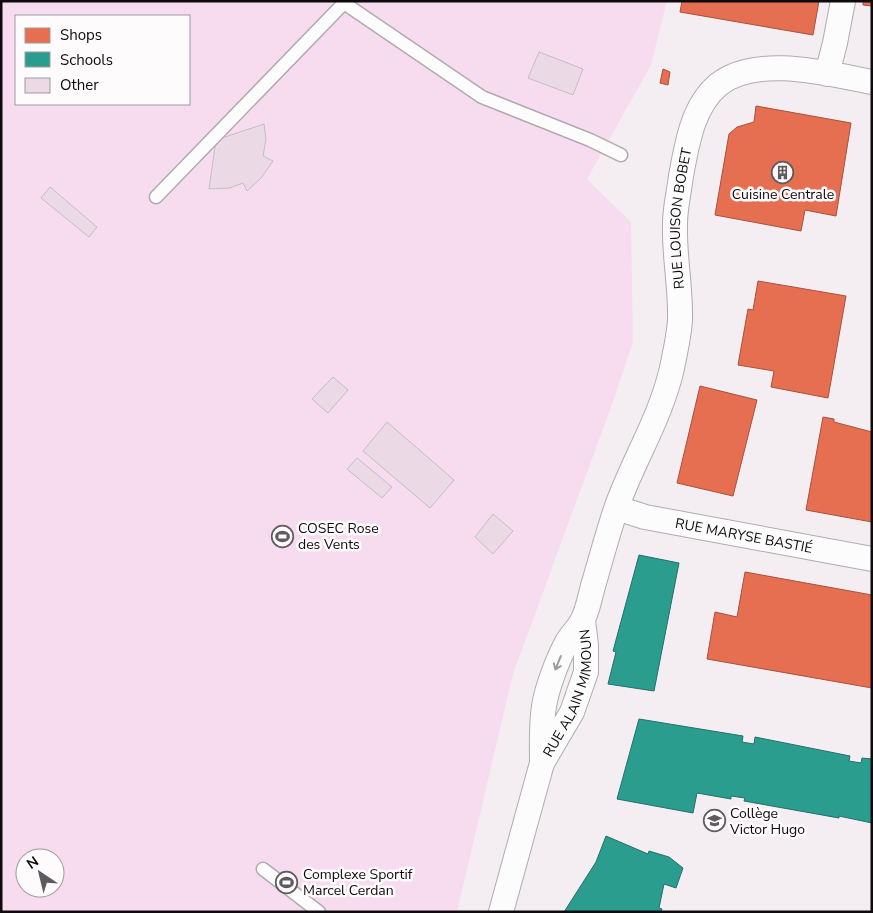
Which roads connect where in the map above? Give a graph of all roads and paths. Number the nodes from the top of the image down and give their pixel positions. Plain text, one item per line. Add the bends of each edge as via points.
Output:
1 (842, 1) edge
2 (345, 2) edge
3 (827, 74) junction
4 (872, 82) edge
5 (621, 155) dead end
6 (156, 197) dead end
7 (617, 508) junction
8 (872, 559) edge
9 (263, 868) dead end
10 (319, 912) edge
11 (501, 912) edge

1 - 3 street
2 - 5 lane via 482,97
2 - 6 lane
3 - 4 street, RUE LOUISON BOBET
3 - 7 street, RUE LOUISON BOBET via 778,69 746,72 718,86 698,113 691,128 676,205 680,322 672,368 654,424
7 - 8 street, RUE MARYSE BASTIÉ via 645,517
7 - 11 street, RUE ALAIN MIMOUN via 583,621 566,643 544,705 542,763
9 - 10 lane

